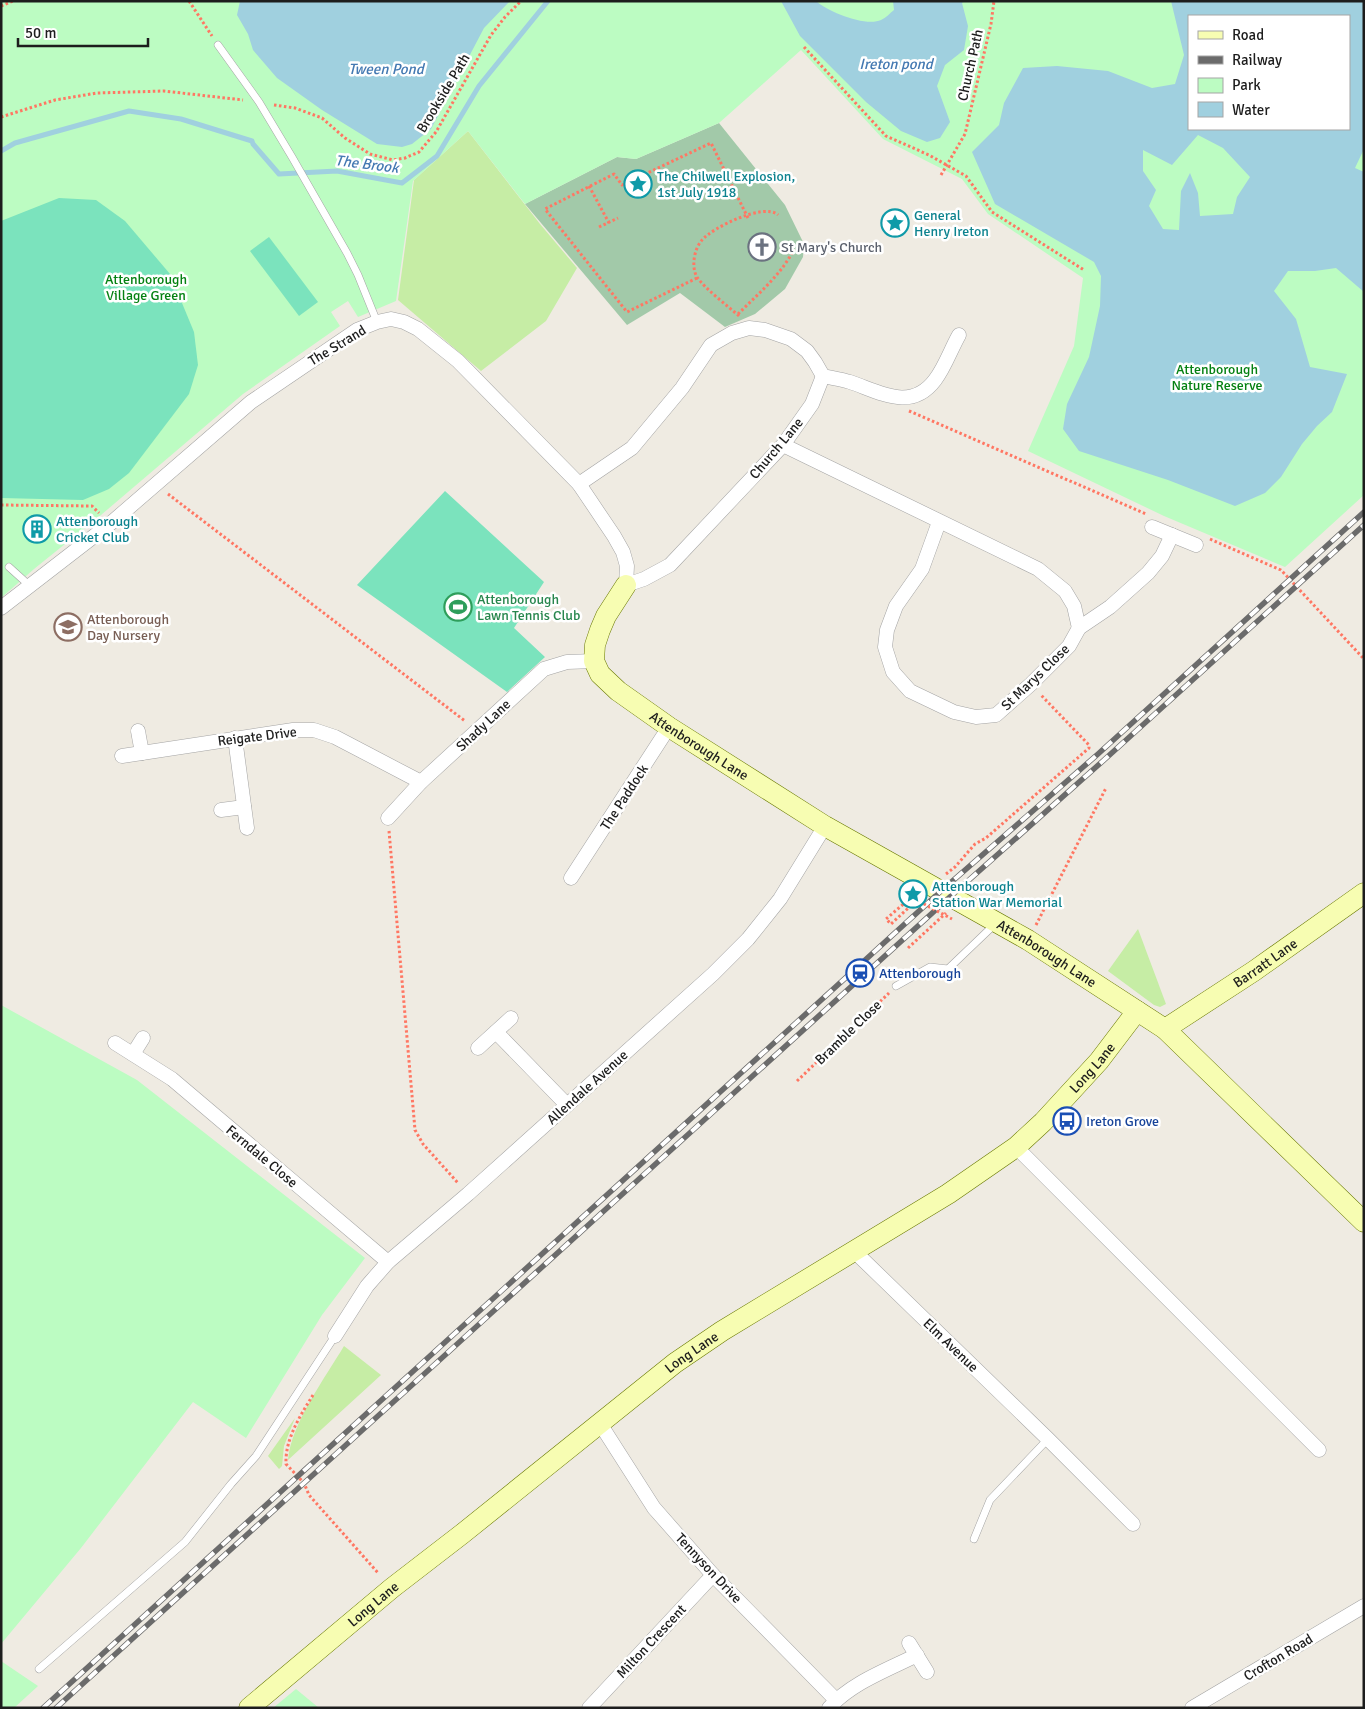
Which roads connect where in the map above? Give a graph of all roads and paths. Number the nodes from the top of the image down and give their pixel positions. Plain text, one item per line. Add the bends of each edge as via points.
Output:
1 (13, 1) edge
2 (189, 1) edge
3 (521, 1) edge
4 (994, 1) edge
5 (1, 6) edge
6 (218, 45) joint
7 (804, 47) dead end
8 (259, 102) junction
9 (1, 117) edge
10 (946, 166) junction
11 (940, 175) dead end
12 (589, 186) junction
13 (778, 215) dead end
14 (747, 216) junction
15 (618, 218) dead end
16 (609, 223) junction
17 (599, 227) dead end
18 (794, 248) dead end
19 (1084, 270) dead end
20 (697, 278) junction
21 (738, 315) junction
22 (377, 322) junction
23 (749, 328) junction
24 (959, 335) dead end
25 (823, 376) junction
26 (886, 395) junction
27 (783, 445) junction
28 (156, 484) junction
29 (579, 484) junction
30 (1, 505) edge
31 (939, 522) junction
32 (111, 523) junction
33 (1152, 527) joint
34 (1172, 535) junction
35 (1196, 545) joint
36 (9, 568) dead end
37 (626, 585) junction
38 (30, 586) junction
39 (1, 608) edge
40 (1079, 628) junction
41 (1364, 659) edge
42 (594, 661) junction
43 (1031, 684) junction
44 (669, 727) junction
45 (477, 731) junction
46 (138, 732) dead end
47 (235, 738) junction
48 (142, 754) junction
49 (122, 756) dead end
50 (421, 782) junction
51 (1106, 788) dead end
52 (244, 807) junction
53 (221, 810) dead end
54 (388, 818) joint
55 (825, 826) junction
56 (247, 828) dead end
57 (572, 869) dead end
58 (932, 886) junction
59 (1364, 893) edge
60 (956, 910) junction
61 (996, 923) junction
62 (1028, 940) junction
63 (908, 948) dead end
64 (896, 986) joint
65 (1137, 1011) junction
66 (511, 1018) dead end
67 (1165, 1029) junction
68 (496, 1032) junction
69 (143, 1038) dead end
70 (115, 1043) dead end
71 (478, 1048) dead end
72 (133, 1054) junction
73 (797, 1081) dead end
74 (567, 1105) junction
75 (1016, 1147) junction
76 (468, 1194) junction
77 (1364, 1222) edge
78 (854, 1251) junction
79 (388, 1262) junction
80 (335, 1336) joint
81 (316, 1389) dead end
82 (599, 1422) junction
83 (1048, 1439) junction
84 (1319, 1450) dead end
85 (1132, 1524) dead end
86 (974, 1539) dead end
87 (713, 1575) junction
88 (392, 1588) junction
89 (1364, 1606) edge
90 (39, 1669) dead end
91 (927, 1672) dead end
92 (833, 1704) edge
93 (249, 1708) edge
94 (589, 1708) edge
95 (1192, 1708) edge

1 - 5 path
2 - 6 path
3 - 8 path, Brookside Path via 491,35 436,132 419,152 405,158 393,160 370,154 322,118 295,108
4 - 10 path, Church Path via 964,134
6 - 8 lane
7 - 10 path via 886,136
8 - 9 path, Brookside Path via 164,91 96,93 55,100
8 - 22 lane via 358,275
10 - 11 path, Church Path
10 - 19 path via 966,176 992,212
12 - 14 path via 614,174 622,185 712,143
12 - 16 path
12 - 20 path via 545,209 627,312
13 - 14 path via 772,211 761,211
14 - 20 path via 702,240 694,260
15 - 16 path
16 - 17 path
18 - 21 path via 769,284
20 - 21 path
21 - 23 path
22 - 28 street, The Strand via 340,340 252,402
22 - 29 street, The Strand via 391,319 404,322 418,329 458,361
23 - 25 street via 791,339 807,351
23 - 29 street via 711,345 682,388 632,448
24 - 26 street via 935,380 923,392 912,397
25 - 26 street
25 - 27 street, Church Lane via 812,404
26 - 33 path via 911,413 1155,517
27 - 31 street
27 - 37 street, Church Lane via 670,565
28 - 32 street, The Strand
28 - 45 path
29 - 37 street, The Strand via 623,552 627,566
30 - 32 path via 92,506
31 - 40 street via 1038,569 1065,591 1074,606
31 - 43 street, St Marys Close via 922,568 896,606 887,630 885,647 893,672 910,691 954,712 976,717 996,715
32 - 38 street, The Strand
33 - 34 street
34 - 35 street
34 - 40 street, St Marys Close via 1162,556 1148,573 1110,607
35 - 41 path via 1201,535 1282,570
36 - 38 lane
37 - 42 street via 600,630
38 - 39 street, The Strand
40 - 43 street, St Marys Close via 1069,646
42 - 44 street, Attenborough Lane via 600,674 618,691
42 - 45 street, Shady Lane via 567,662 544,669
43 - 58 path via 1089,745 1088,748 986,838 975,844
44 - 55 street, Attenborough Lane
44 - 57 street, The Paddock
45 - 50 street, Shady Lane
46 - 48 street
47 - 48 street, Reigate Drive
47 - 50 street, Reigate Drive via 314,730 344,741
47 - 52 street
48 - 49 street, Reigate Drive
50 - 54 street, Shady Lane
51 - 62 path
52 - 53 street
52 - 56 street
54 - 76 path via 415,1130 423,1144
55 - 58 street, Attenborough Lane
55 - 74 street, Allendale Avenue via 780,899 748,939 714,974
58 - 60 street, Attenborough Lane
58 - 60 path, bridge via 891,924 886,919 911,897
59 - 67 street, Barratt Lane
60 - 61 street, Attenborough Lane
60 - 63 path
61 - 62 street, Attenborough Lane
61 - 64 lane via 948,970 930,967
62 - 65 street, Attenborough Lane
64 - 73 path, Bramble Close
65 - 67 street, Attenborough Lane
65 - 75 street, Long Lane via 1099,1060
66 - 68 street
67 - 77 street, Attenborough Lane
68 - 71 street
68 - 74 street
69 - 72 street
70 - 72 street, Ferndale Close
72 - 79 street, Ferndale Close via 172,1079
74 - 76 street, Allendale Avenue
75 - 78 street, Long Lane via 948,1194
75 - 84 street
76 - 79 street, Allendale Avenue
78 - 82 street, Long Lane via 722,1331
78 - 83 street, Elm Avenue
79 - 80 street, Allendale Avenue via 367,1286
80 - 90 lane via 256,1456 185,1542
81 - 88 path via 296,1423 287,1447 286,1464 304,1483 309,1496
82 - 87 street, Tennyson Drive via 654,1508
82 - 88 street, Long Lane
83 - 85 street, Elm Avenue
83 - 86 lane via 990,1500
87 - 92 street, Tennyson Drive
87 - 94 street, Milton Crescent
88 - 93 street, Long Lane
89 - 95 street, Crofton Road
91 - 92 street via 913,1650

